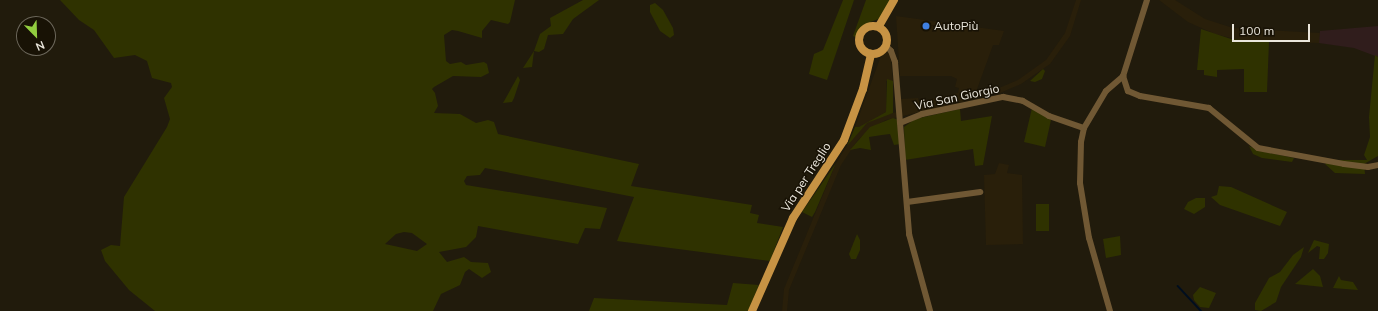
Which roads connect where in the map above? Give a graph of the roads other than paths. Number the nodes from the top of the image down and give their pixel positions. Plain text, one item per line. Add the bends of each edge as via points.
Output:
1 (894, 0) edge
2 (1147, 0) edge
3 (879, 26) junction
4 (886, 46) junction
5 (871, 54) junction
6 (1123, 76) junction
7 (900, 123) junction
8 (1084, 128) junction
9 (1378, 165) edge
10 (980, 192) dead end
11 (907, 202) junction
12 (752, 311) edge
13 (930, 311) edge
14 (1110, 311) edge

1 - 3 main road
2 - 6 street
3 - 4 main road via 888,36
3 - 5 main road via 866,27 860,34 861,46
4 - 5 main road via 882,52
4 - 7 street, Via San Giorgio via 895,62
5 - 12 main road, Via per Treglio via 863,89 844,140 793,218
6 - 8 street via 1106,91
6 - 9 street via 1128,92 1209,108 1258,148 1344,164 1368,167
7 - 8 street, Via San Giorgio via 922,114 1003,97 1023,101 1049,116
7 - 11 street, Via San Giorgio
8 - 14 street via 1081,188 1089,238
10 - 11 street
11 - 13 street, Via San Giorgio via 909,234

